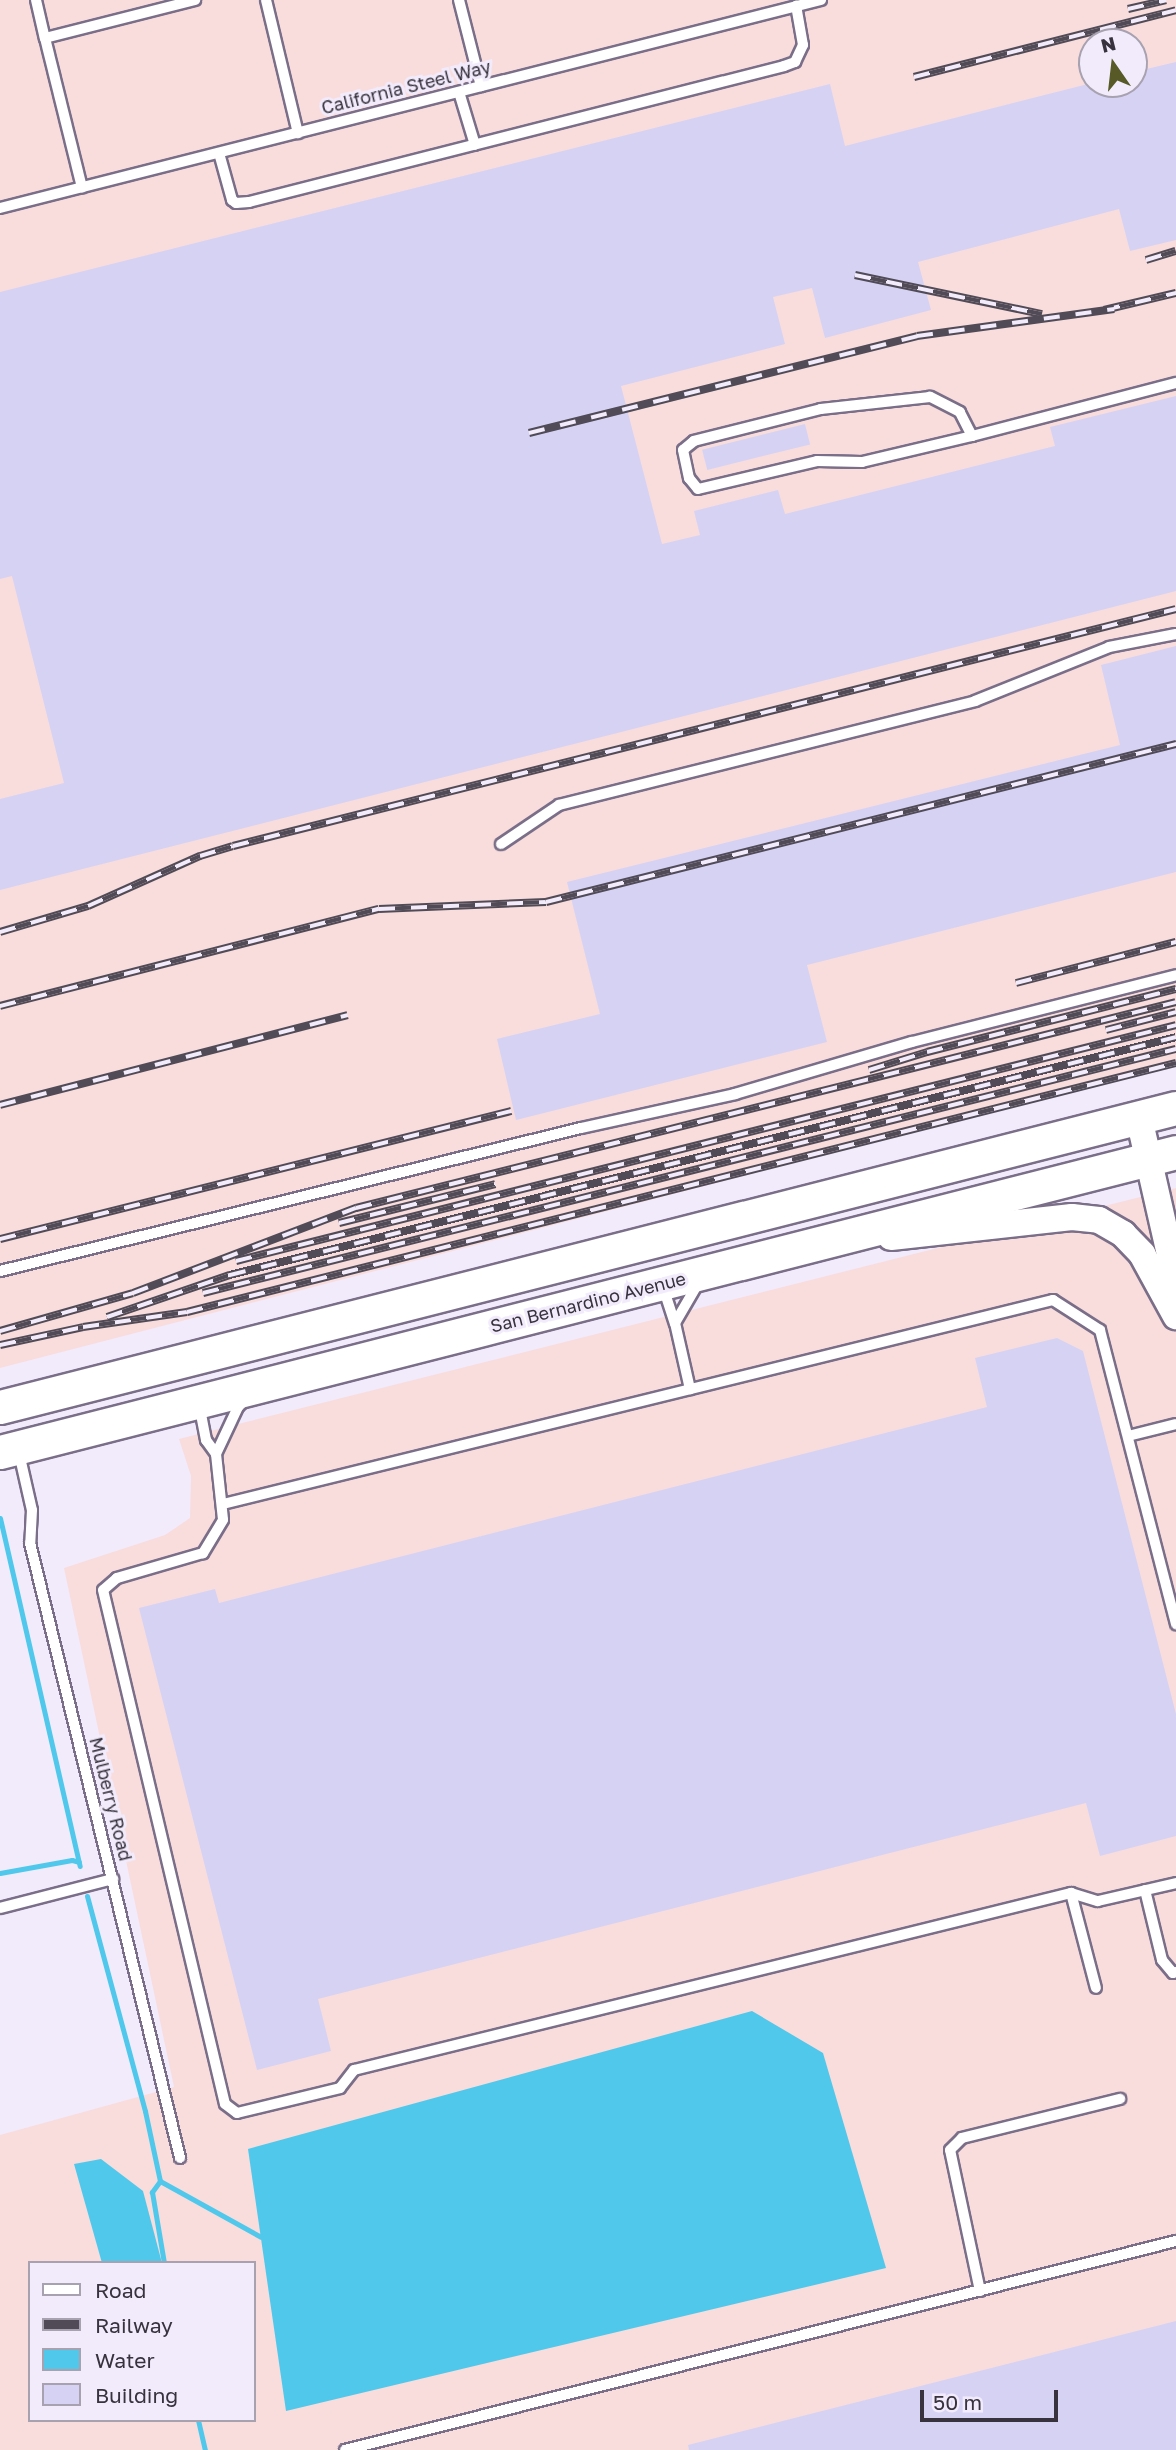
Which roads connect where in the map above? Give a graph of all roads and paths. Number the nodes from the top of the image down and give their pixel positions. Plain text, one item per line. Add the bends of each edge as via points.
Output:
1 (36, 0) edge
2 (195, 0) edge
3 (265, 0) edge
4 (459, 0) edge
5 (821, 0) edge
6 (796, 6) junction
7 (44, 38) junction
8 (481, 86) junction
9 (459, 92) junction
10 (298, 133) junction
11 (475, 145) junction
12 (219, 153) junction
13 (82, 188) junction
14 (0, 208) edge
15 (1176, 383) edge
16 (972, 436) junction
17 (1176, 634) edge
18 (501, 844) dead end
19 (1176, 975) edge
20 (1176, 1108) edge
21 (1139, 1118) junction
22 (1162, 1156) edge
23 (942, 1169) junction
24 (1172, 1238) edge
25 (805, 1246) junction
26 (0, 1271) edge
27 (704, 1272) junction
28 (1176, 1281) edge
29 (662, 1283) junction
30 (469, 1288) junction
31 (1176, 1316) edge
32 (675, 1323) junction
33 (261, 1385) junction
34 (690, 1389) junction
35 (198, 1402) junction
36 (0, 1407) edge
37 (1176, 1424) edge
38 (1128, 1436) junction
39 (9, 1450) edge
40 (216, 1454) junction
41 (223, 1504) junction
42 (1176, 1624) edge
43 (113, 1879) junction
44 (1176, 1883) edge
45 (1145, 1890) junction
46 (1071, 1893) junction
47 (0, 1908) edge
48 (1176, 1972) edge
49 (1096, 1988) dead end
50 (1120, 2099) dead end
51 (180, 2158) dead end
52 (1176, 2241) edge
53 (980, 2291) junction
54 (345, 2450) edge

1 - 7 lane
2 - 7 lane
3 - 10 lane
4 - 8 lane
5 - 6 lane, California Steel Way
6 - 8 lane, California Steel Way
6 - 11 lane via 803,45 795,62
7 - 13 lane
8 - 9 lane, California Steel Way
9 - 10 lane, California Steel Way
9 - 11 lane
10 - 12 lane, California Steel Way
11 - 12 lane via 236,203
12 - 13 lane, California Steel Way
13 - 14 lane, California Steel Way
15 - 16 lane
16 - 16 lane via 862,462 817,461 698,489 689,478 683,450 694,441 821,409 930,397 960,412
17 - 18 lane via 1109,647 975,701 559,805
19 - 26 lane via 912,1042 736,1094
20 - 21 main road
21 - 22 street
21 - 23 main road
22 - 24 street
22 - 25 main road, San Bernardino Avenue
23 - 29 main road via 849,1207 692,1248
23 - 30 main road
24 - 28 street
25 - 27 main road, San Bernardino Avenue
25 - 31 street via 1072,1217 1099,1220 1123,1234 1142,1254
27 - 29 main road, San Bernardino Avenue
27 - 32 lane
29 - 32 lane
29 - 33 main road, San Bernardino Avenue
30 - 35 main road via 389,1325 233,1365 213,1374
30 - 36 main road
32 - 34 lane
33 - 35 main road, San Bernardino Avenue
33 - 40 lane via 238,1407
34 - 38 lane via 1053,1300 1100,1330
34 - 41 lane
35 - 39 main road, San Bernardino Avenue
35 - 40 lane via 206,1440
37 - 38 lane
38 - 42 lane
39 - 43 lane, Mulberry Road via 33,1510 30,1543
40 - 41 lane
41 - 46 lane via 223,1520 203,1553 117,1578 103,1590 225,2104 237,2113 340,2088 354,2070
43 - 47 lane
43 - 51 lane, Mulberry Road
44 - 45 lane
45 - 46 lane via 1098,1901
45 - 48 lane via 1162,1960
46 - 49 lane
50 - 53 lane via 962,2138 950,2150
52 - 53 lane
53 - 54 lane

